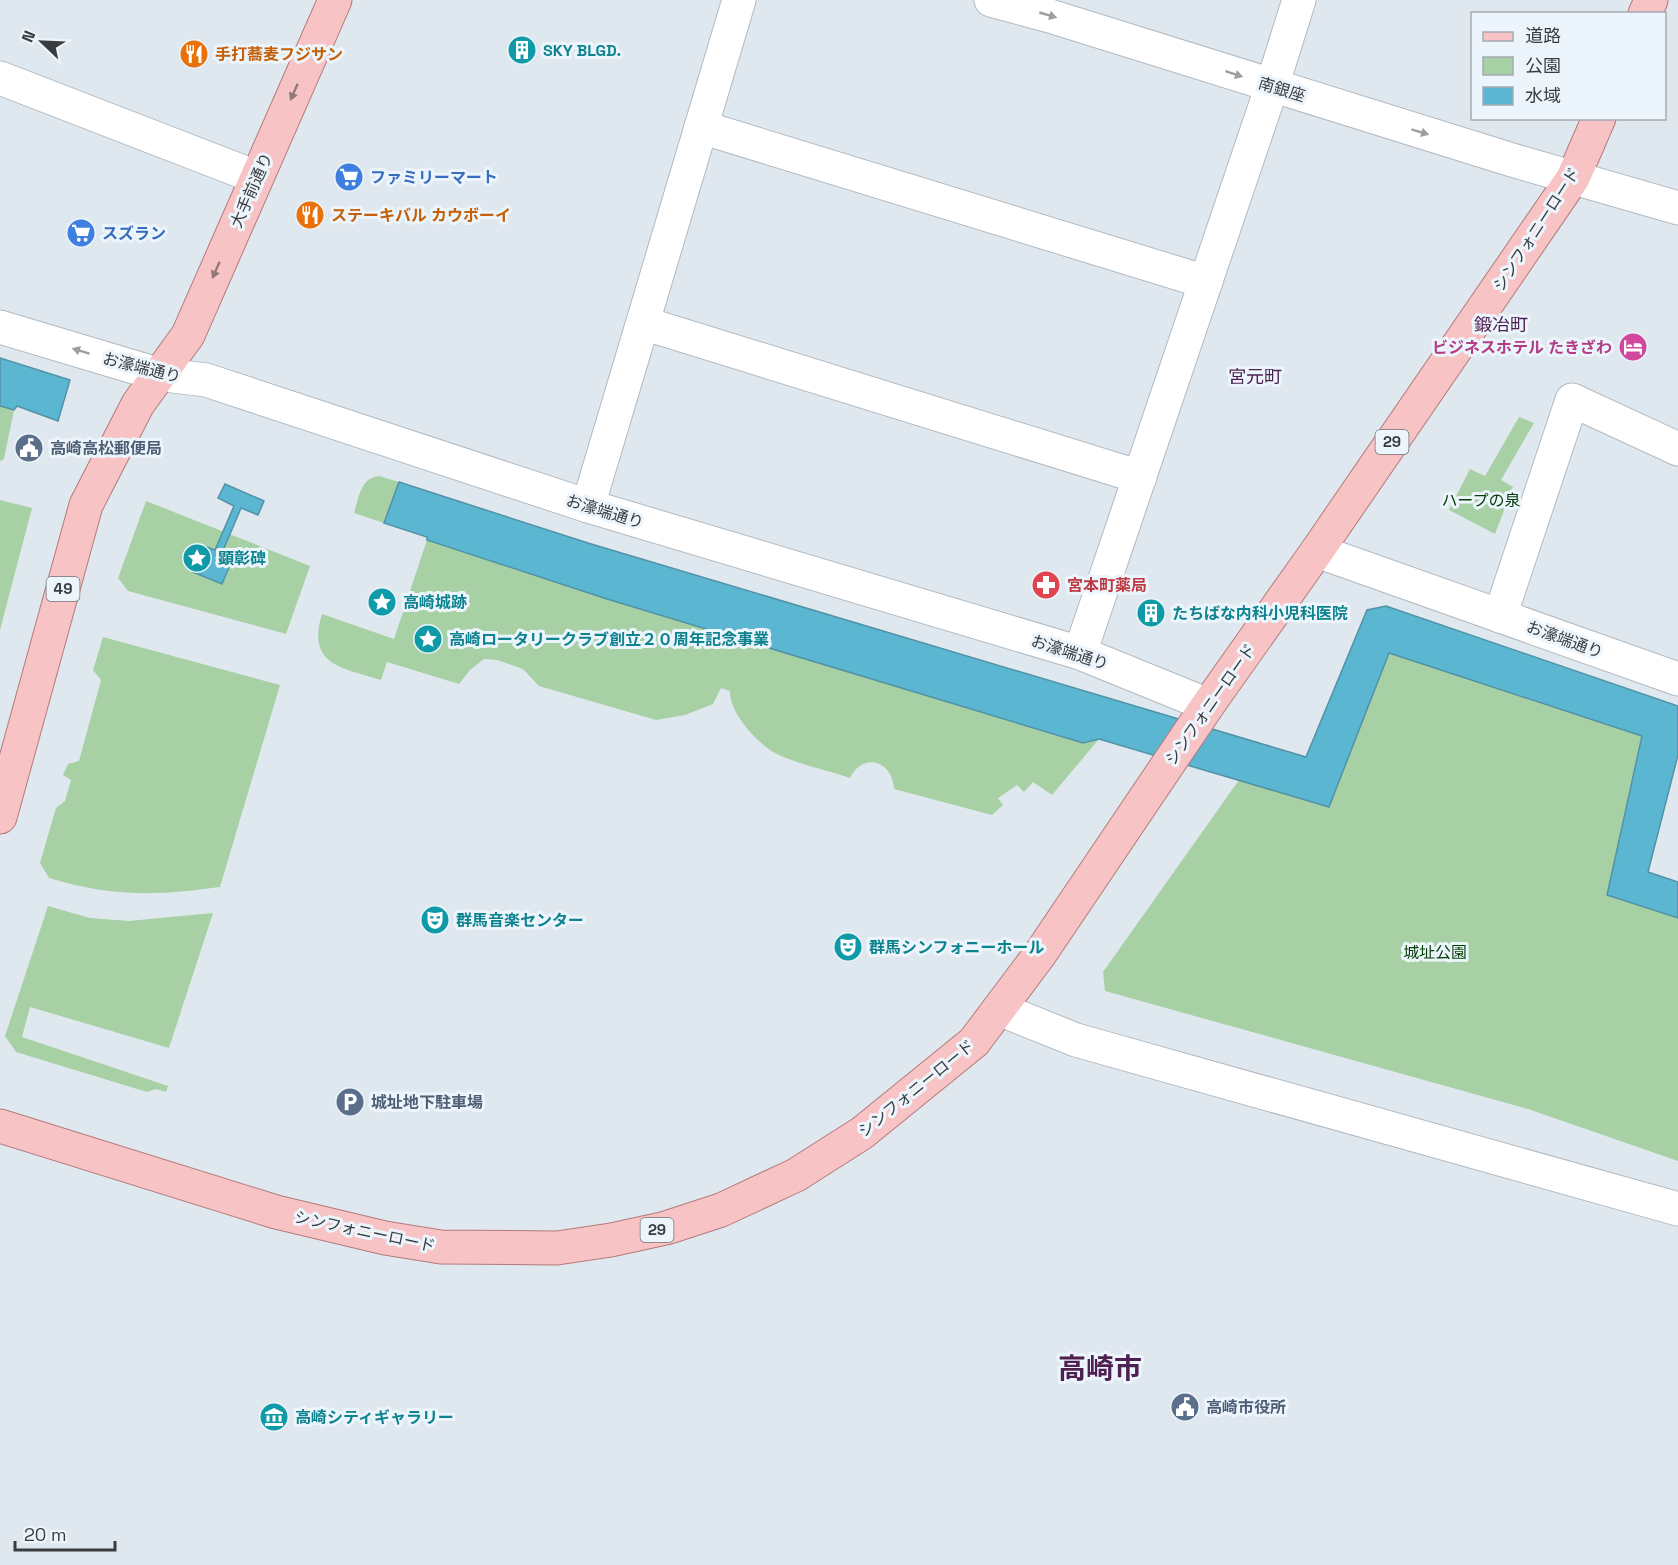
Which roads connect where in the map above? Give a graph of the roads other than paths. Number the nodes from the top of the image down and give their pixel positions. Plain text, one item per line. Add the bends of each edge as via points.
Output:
1 (335, 0) edge
2 (739, 0) edge
3 (991, 0) edge
4 (1299, 0) edge
5 (0, 78) edge
6 (1272, 86) junction
7 (1598, 120) edge
8 (701, 127) junction
9 (256, 177) junction
10 (1573, 178) junction
11 (1678, 208) edge
12 (1206, 282) junction
13 (643, 323) junction
14 (0, 327) edge
15 (158, 374) junction
16 (1678, 449) edge
17 (1140, 477) junction
18 (588, 506) junction
19 (1317, 551) junction
20 (1500, 616) junction
21 (1080, 653) junction
22 (1678, 679) edge
23 (1208, 705) junction
24 (0, 817) edge
25 (999, 1009) junction
26 (0, 1126) edge
27 (1678, 1209) edge

1 -> 9 main road, 大手前通り / 49
2 - 8 street
3 -> 6 street, 南銀座
4 - 6 street
5 - 9 street
6 -> 10 street, 南銀座
6 - 12 street
7 - 10 main road, シンフォニーロード / 29
8 - 12 street
8 - 13 street
9 -> 15 main road, 大手前通り / 49 via 188,335
10 - 11 street, 南銀座
10 - 19 main road, シンフォニーロード / 29
12 - 17 street
13 - 17 street
13 - 18 street
15 -> 14 street, お濠端通り
15 - 18 street, お濠端通り via 206,380
15 - 24 main road, 49 via 138,404 86,505
16 - 20 street via 1572,400
17 - 21 street
18 - 21 street, お濠端通り
19 - 20 street, お濠端通り
19 - 23 main road, シンフォニーロード / 29
20 - 22 street, お濠端通り
21 - 23 street, お濠端通り
23 - 25 main road, シンフォニーロード / 29
25 - 26 main road, シンフォニーロード / 29 via 974,1042 916,1090 862,1133 796,1175 721,1210 666,1228 557,1248 441,1247 385,1238 276,1212
25 - 27 street via 1076,1040

